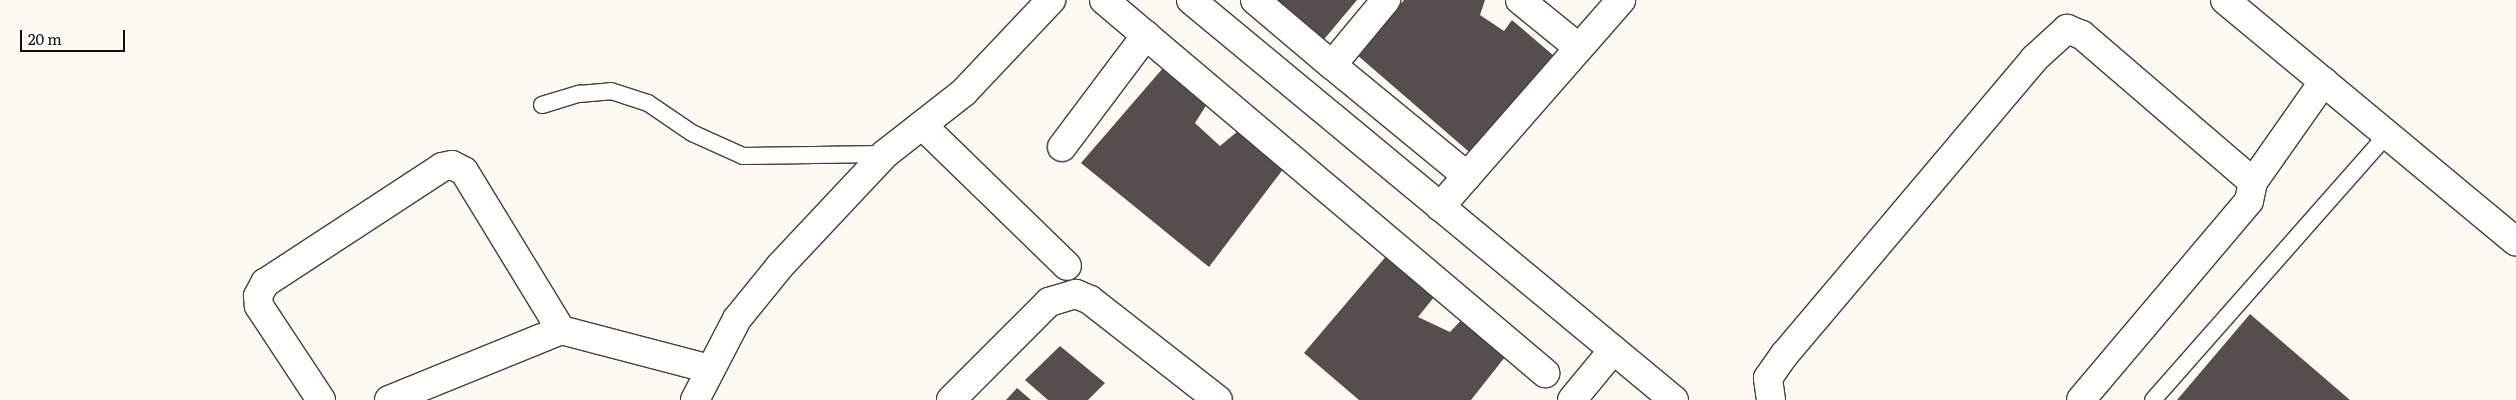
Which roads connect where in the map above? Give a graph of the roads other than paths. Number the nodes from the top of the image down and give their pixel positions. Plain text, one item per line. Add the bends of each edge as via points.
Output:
1 (1051, 0) edge
2 (1104, 0) edge
3 (1191, 0) edge
4 (1255, 0) edge
5 (1386, 0) edge
6 (1520, 0) edge
7 (1621, 0) edge
8 (2225, 0) edge
9 (1146, 35) junction
10 (1579, 48) junction
11 (1332, 65) junction
12 (2324, 81) junction
13 (542, 105) dead end
14 (922, 125) junction
15 (2388, 133) junction
16 (1062, 147) dead end
17 (885, 154) junction
18 (1467, 176) junction
19 (2254, 182) junction
20 (1440, 207) junction
21 (2516, 242) edge
22 (1066, 266) dead end
23 (561, 330) junction
24 (1613, 350) junction
25 (710, 369) junction
26 (1545, 373) dead end
27 (321, 400) edge
28 (388, 400) edge
29 (695, 400) edge
30 (951, 400) edge
31 (1218, 400) edge
32 (1572, 400) edge
33 (1674, 400) edge
34 (1771, 400) edge
35 (2081, 400) edge
36 (2153, 400) edge

1 - 14 street via 964,92
2 - 9 street
3 - 20 street
4 - 11 street
5 - 11 street
6 - 10 street
7 - 10 street
8 - 12 street
9 - 16 street
9 - 26 street
10 - 18 street
11 - 18 street
12 - 15 street
12 - 19 street
13 - 17 lane via 580,94 611,91 648,102 692,133 743,156
14 - 17 street
14 - 22 street
15 - 21 street
15 - 36 lane
17 - 25 street via 780,266 737,319
18 - 20 street
19 - 34 street via 2082,35 2067,29 2034,58 1785,354 1768,378
19 - 35 street via 2249,201
20 - 24 street
23 - 25 street
23 - 27 street via 464,172 452,165 442,167 265,284 258,296 259,306
23 - 28 street
24 - 32 street
24 - 33 street
25 - 29 street
30 - 31 street via 1050,302 1076,294 1090,300

